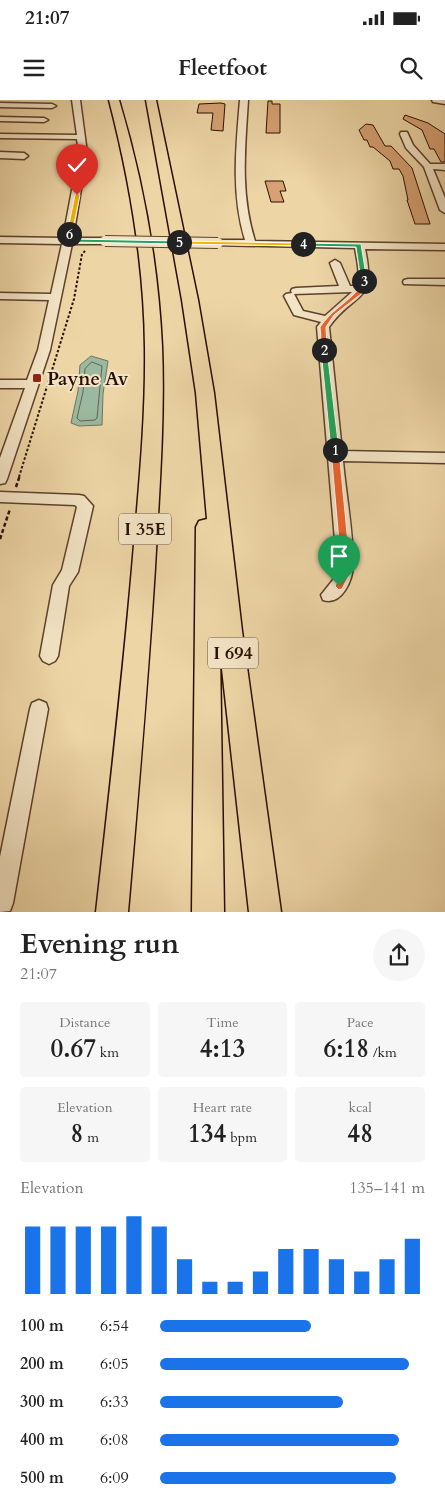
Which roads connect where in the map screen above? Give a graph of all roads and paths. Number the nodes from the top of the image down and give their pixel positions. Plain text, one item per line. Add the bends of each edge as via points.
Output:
1 (76, 100) edge
2 (114, 100) edge
3 (151, 100) edge
4 (244, 100) edge
5 (436, 100) edge
6 (445, 102) edge
7 (14, 103) edge
8 (0, 105) edge
9 (52, 106) dead end
10 (130, 118) dead end
11 (44, 120) dead end
12 (1, 121) edge
13 (404, 134) dead end
14 (0, 136) edge
15 (82, 137) junction
16 (128, 147) junction
17 (0, 155) edge
18 (24, 156) dead end
19 (428, 166) junction
20 (445, 167) edge
21 (445, 210) edge
22 (0, 240) edge
23 (68, 240) junction
24 (251, 244) junction
25 (359, 245) junction
26 (445, 247) edge
27 (88, 248) dead end
28 (335, 263) dead end
29 (408, 282) dead end
30 (445, 282) edge
31 (346, 289) junction
32 (361, 289) junction
33 (0, 296) edge
34 (55, 297) junction
35 (326, 320) junction
36 (0, 384) edge
37 (32, 384) junction
38 (205, 393) junction
39 (336, 456) junction
40 (445, 458) edge
41 (0, 479) edge
42 (7, 497) edge
43 (0, 539) edge
44 (329, 595) dead end
45 (49, 656) dead end
46 (40, 709) dead end
47 (241, 715) junction
48 (0, 903) edge
49 (112, 912) edge
50 (208, 912) edge
51 (266, 912) edge
52 (280, 912) edge

1 - 15 street
2 - 16 highway
3 - 38 highway
4 - 24 street via 240,196 241,212
5 - 6 street
7 - 8 street
7 - 9 street
7 - 12 street
10 - 16 highway, I 35E
11 - 12 street
13 - 19 street via 409,146
14 - 15 street
15 - 23 street via 82,167
16 - 49 highway, I 35E via 140,214 152,318 153,379 139,626
17 - 18 street
19 - 20 street
19 - 21 street
22 - 23 street
23 - 24 street, bridge
23 - 34 street
24 - 25 street
25 - 26 street
25 - 32 street via 364,276
27 - 42 path via 82,254 74,299
28 - 31 street
29 - 30 street
31 - 32 street
31 - 35 street via 293,294 298,313
32 - 35 street
33 - 34 street
34 - 37 street via 44,350
35 - 39 street via 323,335
36 - 37 street
37 - 41 street
38 - 47 highway, I 694
38 - 50 highway
39 - 40 street
39 - 44 street via 346,564 344,577
42 - 43 path
42 - 45 street via 79,500 85,506 70,572 62,585
46 - 48 street
47 - 51 highway, I 694
47 - 52 highway

